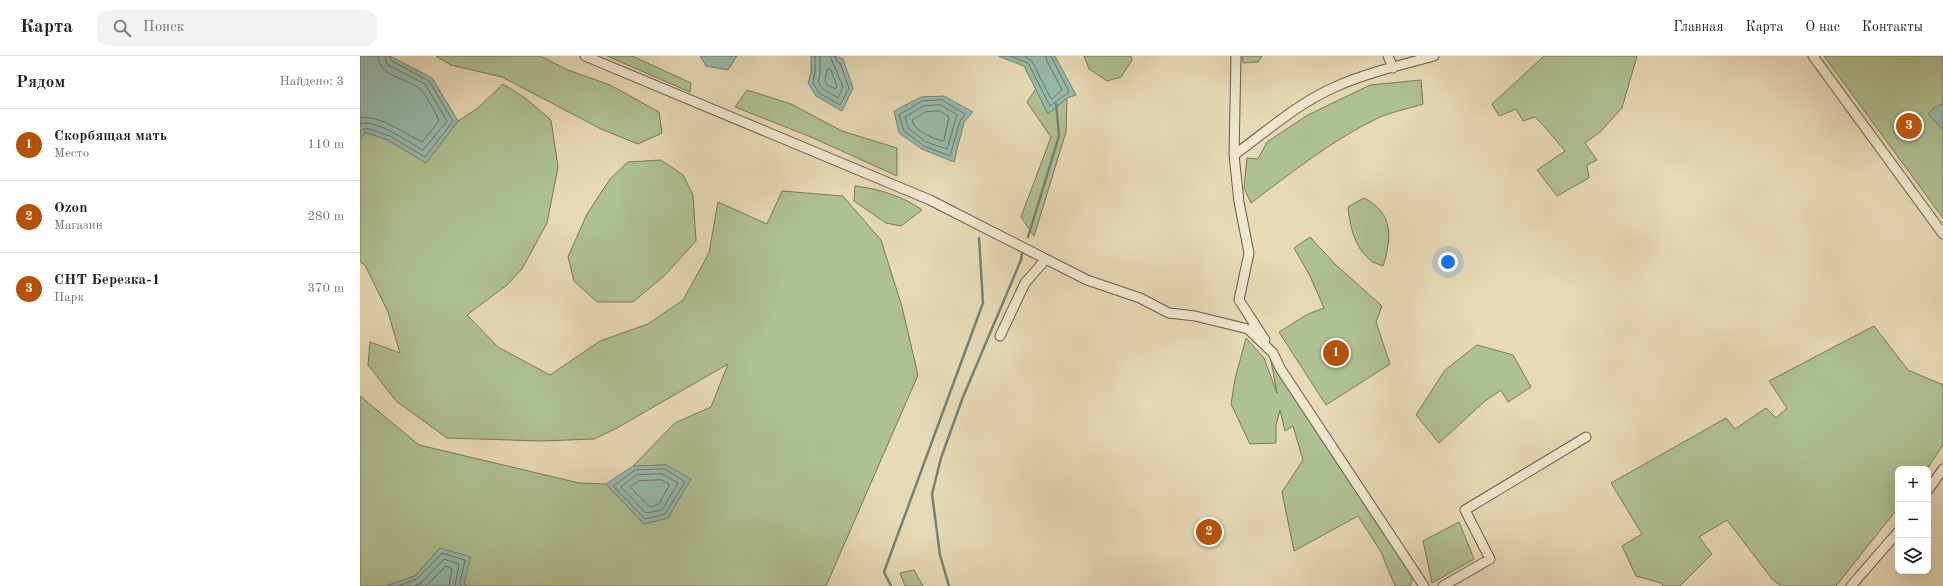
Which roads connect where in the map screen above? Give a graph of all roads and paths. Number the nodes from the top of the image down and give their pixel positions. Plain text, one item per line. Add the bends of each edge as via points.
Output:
1 (585, 56) edge
2 (1236, 56) edge
3 (1388, 56) edge
4 (1434, 56) edge
5 (1813, 56) edge
6 (1393, 68) junction
7 (1234, 155) junction
8 (1943, 234) edge
9 (1046, 259) junction
10 (1000, 336) dead end
11 (1273, 353) junction
12 (1586, 437) dead end
13 (1943, 469) edge
14 (1931, 486) edge
15 (1895, 535) edge
16 (1424, 586) edge
17 (1443, 586) edge
18 (1851, 586) edge

1 - 9 street via 930,200
2 - 7 street
3 - 6 street
4 - 6 street
5 - 8 street
6 - 7 street via 1334,88 1288,115
7 - 11 street via 1239,202 1249,253 1239,300
9 - 10 street via 1025,283
9 - 11 street via 1087,280 1140,298 1169,313 1195,316 1248,329
11 - 16 street via 1280,368
12 - 17 street via 1465,510 1490,559
13 - 14 street
15 - 18 street

